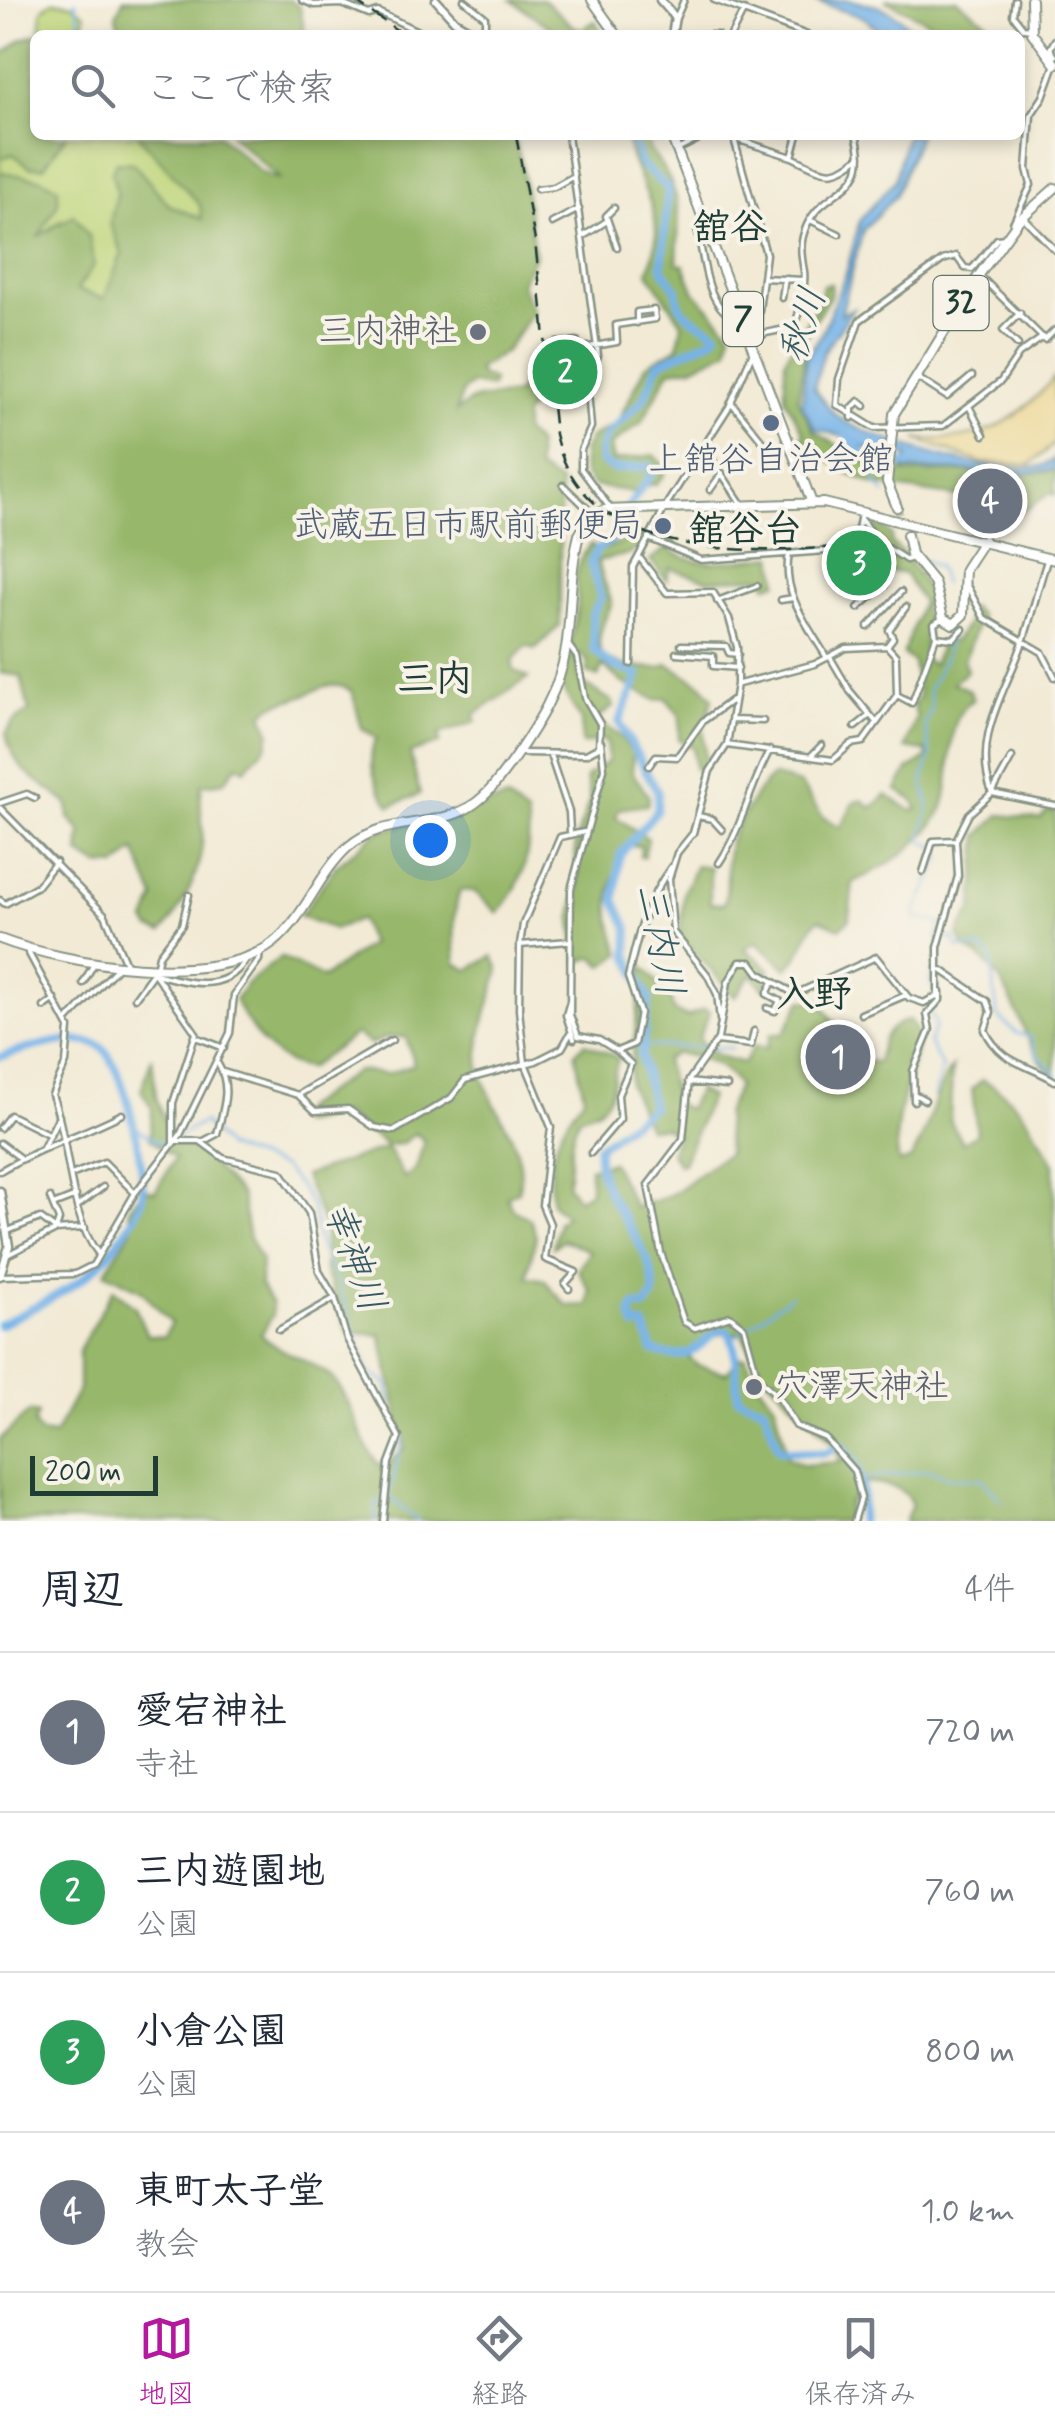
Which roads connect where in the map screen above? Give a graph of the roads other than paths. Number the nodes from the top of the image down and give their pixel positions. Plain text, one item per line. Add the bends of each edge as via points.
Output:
1 (302, 0) edge
2 (436, 0) edge
3 (464, 0) edge
4 (592, 0) edge
5 (660, 0) edge
6 (684, 0) edge
7 (714, 0) edge
8 (1015, 0) edge
9 (1031, 0) edge
10 (744, 10) junction
11 (676, 19) junction
12 (416, 30) edge
13 (470, 30) edge
14 (480, 30) edge
15 (614, 30) edge
16 (673, 30) edge
17 (734, 30) edge
18 (794, 30) edge
19 (1031, 30) junction
20 (1055, 40) edge
21 (1055, 56) edge
22 (1055, 64) edge
23 (569, 140) edge
24 (673, 140) edge
25 (696, 140) edge
26 (735, 140) edge
27 (743, 140) edge
28 (797, 140) edge
29 (858, 140) edge
30 (677, 150) junction
31 (862, 155) junction
32 (792, 157) junction
33 (574, 176) junction
34 (1055, 188) edge
35 (537, 189) dead end
36 (614, 208) dead end
37 (578, 209) junction
38 (1022, 216) junction
39 (810, 220) junction
40 (607, 221) junction
41 (552, 222) dead end
42 (705, 222) junction
43 (1015, 225) junction
44 (840, 234) dead end
45 (582, 237) junction
46 (1005, 238) junction
47 (618, 247) dead end
48 (1055, 250) edge
49 (978, 275) junction
50 (763, 278) junction
51 (785, 278) junction
52 (803, 280) junction
53 (782, 298) dead end
54 (1020, 313) junction
55 (743, 319) junction
56 (637, 323) dead end
57 (1055, 330) edge
58 (1043, 337) junction
59 (754, 342) junction
60 (556, 343) dead end
61 (1018, 345) dead end
62 (598, 347) junction
63 (972, 376) dead end
64 (916, 377) junction
65 (731, 402) junction
66 (865, 406) dead end
67 (970, 408) junction
68 (852, 418) junction
69 (890, 430) junction
70 (984, 435) dead end
71 (764, 443) dead end
72 (704, 447) junction
73 (722, 473) junction
74 (563, 485) dead end
75 (710, 490) dead end
76 (812, 504) junction
77 (743, 506) junction
78 (897, 507) tunnel mouth
79 (610, 508) junction
80 (664, 509) junction
81 (594, 515) junction
82 (861, 516) junction
83 (907, 536) tunnel mouth
84 (648, 538) junction
85 (984, 540) junction
86 (789, 554) junction
87 (638, 557) junction
88 (913, 558) junction
89 (1051, 559) edge
90 (964, 580) junction
91 (758, 586) dead end
92 (885, 586) dead end
93 (902, 592) dead end
94 (794, 598) junction
95 (782, 600) dead end
96 (717, 601) junction
97 (906, 607) dead end
98 (858, 608) dead end
99 (899, 617) junction
100 (941, 619) junction
101 (906, 622) dead end
102 (868, 627) dead end
103 (963, 629) dead end
104 (941, 639) junction
105 (1023, 641) junction
106 (567, 644) junction
107 (681, 644) dead end
108 (706, 646) junction
109 (887, 646) junction
110 (676, 653) dead end
111 (738, 654) junction
112 (705, 655) junction
113 (828, 658) junction
114 (631, 664) dead end
115 (738, 668) junction
116 (1055, 677) edge
117 (737, 684) junction
118 (897, 695) junction
119 (735, 696) junction
120 (870, 716) junction
121 (731, 720) junction
122 (763, 720) dead end
123 (876, 722) junction
124 (854, 727) dead end
125 (601, 742) junction
126 (822, 744) dead end
127 (727, 745) junction
128 (770, 750) junction
129 (550, 753) junction
130 (517, 754) junction
131 (811, 756) junction
132 (1012, 757) dead end
133 (648, 766) dead end
134 (992, 793) junction
135 (35, 798) dead end
136 (0, 806) edge
137 (1055, 806) edge
138 (698, 816) junction
139 (722, 830) dead end
140 (570, 832) junction
141 (584, 832) junction
142 (956, 840) junction
143 (56, 862) junction
144 (718, 863) dead end
145 (672, 866) junction
146 (923, 872) dead end
147 (189, 895) dead end
148 (0, 900) edge
149 (0, 939) edge
150 (569, 941) junction
151 (520, 945) junction
152 (26, 948) junction
153 (260, 951) junction
154 (247, 956) junction
155 (95, 962) junction
156 (122, 968) junction
157 (941, 970) junction
158 (154, 971) junction
159 (774, 982) junction
160 (82, 983) dead end
161 (940, 987) junction
162 (906, 995) junction
163 (135, 998) dead end
164 (55, 1000) junction
165 (570, 1001) junction
166 (44, 1007) dead end
167 (767, 1008) dead end
168 (861, 1014) dead end
169 (67, 1021) junction
170 (720, 1025) junction
171 (754, 1031) dead end
172 (196, 1036) junction
173 (392, 1040) dead end
174 (713, 1047) junction
175 (224, 1048) junction
176 (617, 1051) junction
177 (218, 1063) junction
178 (525, 1063) junction
179 (223, 1072) junction
180 (1055, 1081) edge
181 (688, 1082) junction
182 (727, 1086) dead end
183 (914, 1094) junction
184 (298, 1095) junction
185 (926, 1100) dead end
186 (914, 1102) dead end
187 (60, 1114) junction
188 (122, 1114) dead end
189 (0, 1128) edge
190 (50, 1135) junction
191 (66, 1141) junction
192 (174, 1142) junction
193 (202, 1142) junction
194 (0, 1143) edge
195 (43, 1148) junction
196 (591, 1153) dead end
197 (20, 1158) junction
198 (0, 1171) edge
199 (71, 1174) junction
200 (102, 1187) dead end
201 (0, 1190) edge
202 (135, 1192) junction
203 (76, 1196) junction
204 (50, 1198) dead end
205 (53, 1205) junction
206 (79, 1205) junction
207 (86, 1228) junction
208 (56, 1229) junction
209 (8, 1231) junction
210 (9, 1254) junction
211 (100, 1255) junction
212 (0, 1276) edge
213 (569, 1289) dead end
214 (335, 1298) junction
215 (279, 1330) dead end
216 (383, 1521) edge
217 (854, 1521) edge

1 - 12 street via 342,4 371,16 378,12
2 - 13 street
3 - 14 street via 485,18
4 - 15 main road
5 - 11 street
6 - 11 street
7 - 10 street
8 - 19 street via 1013,16
9 - 19 main road
10 - 17 street
10 - 18 street
11 - 16 street
19 - 22 main road
20 - 21 street
22 - 43 street via 1031,115 1030,185
23 - 33 street
24 - 30 main road, 7
25 - 30 street
26 - 50 street via 766,254
27 - 32 street
28 - 32 street
29 - 31 street
30 - 42 main road, 7
31 - 32 street via 837,173
31 - 39 street via 851,182
33 - 35 street
33 - 37 street
34 - 38 main road, 32
36 - 40 street
37 - 41 street
37 - 45 street
38 - 43 main road, 32
38 - 48 street
39 - 44 street
39 - 52 street via 800,253
40 - 45 street
40 - 47 street
42 - 55 main road, 7
42 - 55 street via 697,229 707,284 732,318
43 - 46 main road, 32
45 - 62 street
46 - 49 main road, 32
46 - 68 street via 972,269 953,256 862,318 837,388 837,405
49 - 54 street
49 - 64 main road, 32
50 - 51 street
50 - 59 street
51 - 52 street
51 - 53 street
52 - 59 street via 794,329
54 - 58 street
54 - 61 street via 1003,330
55 - 59 main road, 7
56 - 62 street via 616,325 616,344
57 - 58 street
58 - 67 street
59 - 65 street
59 - 76 main road, 7
60 - 62 street
62 - 79 street via 587,396 591,431 580,458 584,479
63 - 64 street via 946,397
64 - 69 main road, 32
65 - 71 street
65 - 72 street
66 - 68 street via 859,401
67 - 69 street via 936,428
67 - 70 street
68 - 69 street
69 - 78 main road, 32 via 887,475
72 - 73 street
72 - 80 street
73 - 75 street
73 - 77 street
74 - 81 street
76 - 77 main road
76 - 82 main road
77 - 80 main road
79 - 80 main road
79 - 81 main road
80 - 84 street
81 - 106 main road via 575,548
82 - 85 main road
82 - 86 street via 857,548
82 - 88 street via 880,543
83 - 88 main road
84 - 86 street via 701,560
84 - 87 street
85 - 89 main road
85 - 90 main road via 966,563
86 - 94 street
87 - 96 street via 664,592 711,592
87 - 114 street via 632,571
88 - 100 main road via 936,588
89 - 105 street
90 - 100 main road via 964,623 951,628
90 - 105 street via 984,618
91 - 96 street
92 - 98 street
93 - 102 street
94 - 95 street
94 - 113 street
96 - 111 street
97 - 99 street
99 - 101 street
99 - 109 street
100 - 104 street via 934,624
103 - 104 street via 956,638
104 - 118 street via 913,702
105 - 116 street via 1042,652
105 - 134 street via 989,720 984,757
106 - 125 street
106 - 130 main road via 546,711
107 - 108 street
108 - 111 street
108 - 112 street
109 - 113 street via 852,647
109 - 118 street via 896,656
110 - 112 street
111 - 115 street
112 - 115 street via 713,656 713,666
113 - 117 street
113 - 120 street
115 - 117 street
117 - 119 street
118 - 123 street
119 - 121 street
119 - 133 street via 703,720 678,757 656,756
120 - 123 street
120 - 124 street
121 - 122 street
121 - 127 street
123 - 131 street via 863,742 836,759
125 - 129 street via 592,753
125 - 141 street via 604,768
126 - 131 street
127 - 128 street
127 - 138 street via 710,771
128 - 131 street
128 - 144 street via 740,828
129 - 130 street
129 - 140 street
130 - 153 main road via 488,792 463,810 378,829 355,841 283,934
132 - 134 street
134 - 137 street
134 - 142 street via 969,814
135 - 136 street via 27,794
136 - 143 street
138 - 139 street
138 - 145 street
140 - 141 street
140 - 151 street via 556,845
141 - 150 street
142 - 146 street via 934,841
142 - 157 street via 958,876 938,947
143 - 148 street via 36,886 5,904
143 - 156 street via 105,916
145 - 170 street via 672,932 707,974
145 - 176 street via 636,934 628,977 640,1018 634,1044
147 - 158 street via 182,924
149 - 152 main road
150 - 151 street
150 - 165 street
151 - 178 street
152 - 155 main road
152 - 164 street
153 - 154 main road
153 - 175 street via 234,994
154 - 158 main road
154 - 158 street via 234,977 208,984
155 - 156 main road
155 - 160 street
156 - 158 main road
156 - 169 street
157 - 161 street
157 - 180 street via 987,1000 985,1030 1003,1052 1024,1070
158 - 163 street
158 - 172 street
159 - 162 street via 802,992 876,957
159 - 167 street via 767,994 780,1000 775,1011
159 - 170 street via 751,962 740,962 728,982
161 - 162 street via 924,1003
161 - 183 street via 913,1071
162 - 168 street
164 - 166 street
164 - 169 street
165 - 176 street via 576,1035
165 - 178 street via 572,1037
169 - 187 street via 68,1054 52,1093
170 - 174 street
171 - 174 street via 751,1045
172 - 175 street
172 - 192 street via 173,1103
173 - 184 street
174 - 181 street
175 - 177 street
176 - 196 street via 631,1064 618,1094 620,1119
177 - 179 street
177 - 192 street
178 - 184 street via 466,1080 447,1101 394,1131 374,1127 348,1109 316,1111
178 - 213 street via 551,1128 542,1205 550,1224 543,1251 545,1259 576,1272 565,1284
179 - 184 street
179 - 193 street via 218,1132
181 - 182 street
181 - 217 street via 683,1139 647,1189 681,1318 694,1328 730,1316 740,1322 758,1378 801,1431 843,1454 861,1490
183 - 185 street
183 - 186 street
187 - 190 street
187 - 191 street
188 - 191 street
189 - 190 street via 10,1115
190 - 195 street
191 - 195 street
191 - 199 street
192 - 193 street
192 - 202 street
193 - 214 street via 223,1158 250,1161 288,1179 309,1213 314,1258
194 - 197 street
195 - 197 street
197 - 198 street
199 - 202 street via 105,1162
199 - 203 street
200 - 206 street
201 - 209 street
202 - 211 street
203 - 205 street
203 - 206 street
204 - 205 street
205 - 208 street
206 - 207 street
207 - 208 street
207 - 211 street
208 - 209 street via 40,1218
208 - 210 street
209 - 210 street
210 - 212 street
211 - 212 street via 81,1272
214 - 215 street
214 - 216 street via 347,1339 399,1437

